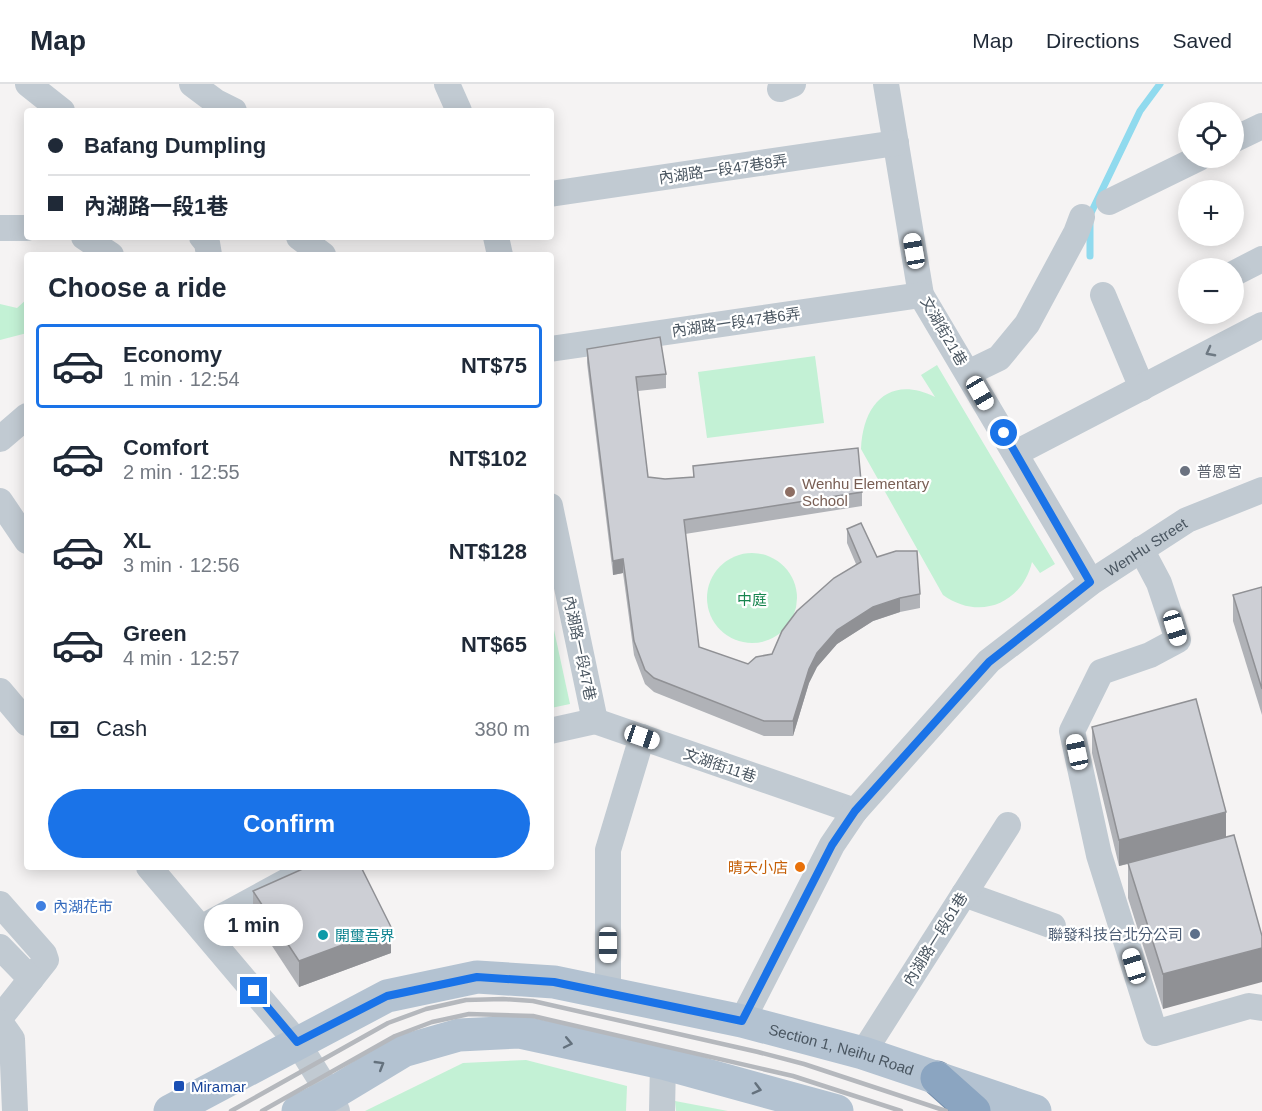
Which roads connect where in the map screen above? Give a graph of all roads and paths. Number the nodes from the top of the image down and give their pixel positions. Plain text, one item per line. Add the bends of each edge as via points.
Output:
1 (28, 84) edge
2 (192, 84) edge
3 (447, 84) edge
4 (886, 84) edge
5 (58, 108) edge
6 (228, 108) edge
7 (458, 108) edge
8 (1262, 126) edge
9 (1244, 135) edge
10 (896, 143) junction
11 (1179, 168) edge
12 (554, 193) edge
13 (1109, 202) dead end
14 (1082, 217) dead end
15 (0, 228) edge
16 (24, 228) edge
17 (88, 240) edge
18 (303, 240) edge
19 (106, 252) edge
20 (318, 252) edge
21 (1262, 259) edge
22 (1244, 268) edge
23 (921, 295) junction
24 (1103, 295) dead end
25 (1262, 325) edge
26 (554, 348) edge
27 (968, 373) junction
28 (1142, 388) junction
29 (24, 419) edge
30 (0, 439) edge
31 (1016, 453) junction
32 (1262, 490) edge
33 (0, 501) edge
34 (554, 525) edge
35 (24, 537) edge
36 (1141, 549) junction
37 (1090, 582) junction
38 (0, 691) edge
39 (24, 719) edge
40 (595, 721) junction
41 (554, 730) edge
42 (642, 737) junction
43 (855, 811) junction
44 (1008, 825) dead end
45 (152, 870) edge
46 (307, 870) edge
47 (964, 894) junction
48 (0, 904) edge
49 (1053, 926) dead end
50 (201, 928) junction
51 (0, 947) edge
52 (31, 979) junction
53 (608, 993) junction
54 (1262, 1008) edge
55 (0, 1020) edge
56 (742, 1021) junction
57 (297, 1042) junction
58 (862, 1053) junction
59 (663, 1063) junction
60 (937, 1078) junction
61 (333, 1103) edge
62 (15, 1111) edge
63 (170, 1111) edge
64 (298, 1111) edge
65 (662, 1111) edge
66 (837, 1111) edge
67 (974, 1111) edge
68 (1035, 1111) edge

1 - 5 street
2 - 6 street
3 - 7 street
4 - 10 street, 文湖街21巷
8 - 9 street
10 - 12 street, 內湖路一段47巷8弄
10 - 23 street, 文湖街21巷
11 - 13 street
14 - 27 street via 1027,324 999,358
15 - 16 street
17 - 19 street
18 - 20 street
21 - 22 street
23 - 26 street, 內湖路一段47巷6弄
23 - 27 street, 文湖街21巷
24 - 28 street
25 -> 28 street
27 - 31 street, 文湖街21巷
28 - 31 street
29 - 30 street
31 - 37 street, 文湖街21巷
32 - 36 street, WenHu Street via 1187,520
33 - 35 street
34 - 40 street, 內湖路一段47巷
36 - 37 street, WenHu Street
36 - 54 street via 1159,583 1178,640 1150,655 1101,672 1072,731 1099,855 1155,1033 1250,1006
37 - 43 street, WenHu Street via 989,662
38 - 39 street
40 - 41 street
40 - 42 street, 文湖街11巷
42 - 43 street, 文湖街11巷
42 - 53 street via 608,850
43 - 56 street, WenHu Street via 832,845
44 - 47 street, 內湖路一段61巷
45 - 50 street
46 - 50 street
47 - 49 street
47 - 58 street, 內湖路一段61巷
48 - 52 street via 44,954 46,960
50 - 57 street
51 - 52 street
52 - 55 street
53 - 56 main road, Section 1, Neihu Road
53 - 57 main road, Section 1, Neihu Road via 554,982 477,977 387,996
55 - 62 street via 12,1039
56 - 58 main road, Section 1, Neihu Road
57 - 61 street
57 - 63 main road, Section 1, Neihu Road
58 - 60 main road, Section 1, Neihu Road
61 -> 59 main road via 403,1051 459,1035 520,1032
59 - 65 street
59 -> 66 main road
60 - 67 highway
60 - 68 main road, Section 1, Neihu Road
61 - 64 main road

